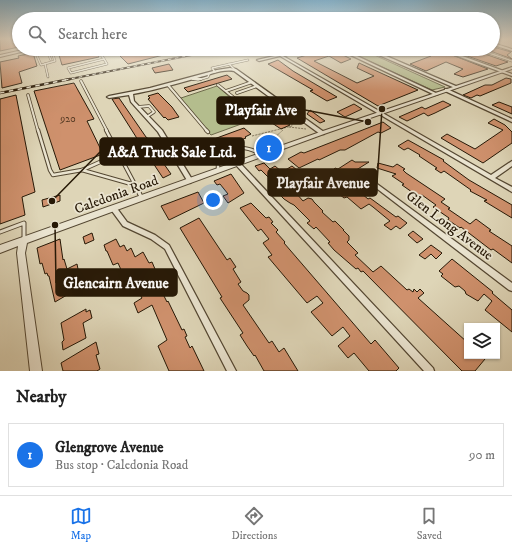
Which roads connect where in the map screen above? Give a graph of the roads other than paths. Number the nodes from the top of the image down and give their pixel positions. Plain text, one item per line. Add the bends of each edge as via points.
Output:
1 (36, 56) edge
2 (49, 56) edge
3 (53, 56) edge
4 (103, 56) edge
5 (274, 56) edge
6 (282, 56) edge
7 (356, 56) edge
8 (384, 56) edge
9 (459, 56) edge
10 (498, 56) edge
11 (104, 59) junction
12 (51, 60) dead end
13 (248, 60) dead end
14 (259, 60) dead end
15 (512, 61) edge
16 (45, 64) junction
17 (229, 64) junction
18 (512, 68) edge
19 (235, 70) junction
20 (215, 72) junction
21 (501, 72) junction
22 (512, 76) edge
23 (48, 77) dead end
24 (81, 82) dead end
25 (252, 82) junction
26 (168, 85) junction
27 (218, 85) dead end
28 (257, 86) junction
29 (456, 87) junction
30 (446, 90) junction
31 (226, 91) junction
32 (237, 93) dead end
33 (131, 94) junction
34 (436, 94) junction
35 (28, 95) dead end
36 (109, 97) dead end
37 (138, 107) junction
38 (380, 112) junction
39 (148, 116) junction
40 (259, 118) dead end
41 (512, 121) edge
42 (208, 132) dead end
43 (322, 133) junction
44 (262, 152) junction
45 (118, 154) junction
46 (512, 163) edge
47 (237, 164) junction
48 (82, 170) junction
49 (219, 170) junction
50 (491, 178) junction
51 (190, 181) junction
52 (373, 183) dead end
53 (135, 185) junction
54 (512, 190) edge
55 (142, 198) junction
56 (114, 209) junction
57 (0, 232) edge
58 (23, 241) junction
59 (0, 249) edge
60 (512, 287) edge
61 (36, 371) edge
62 (232, 371) edge
63 (430, 371) edge

1 - 16 lane via 40,64
2 - 12 lane
3 - 16 lane via 55,61
4 - 11 lane
5 - 14 street
6 - 38 street
7 - 34 street
8 - 29 street
9 - 21 street
10 - 15 lane
11 - 11 lane via 107,64 71,73 68,68
13 - 17 lane
16 - 23 lane
17 - 19 lane
17 - 20 lane via 212,68
18 - 21 street, Caledonia Road
19 - 20 street
19 - 25 street
20 - 26 street
21 - 22 street
21 - 29 street, Caledonia Road
24 - 45 lane
25 - 28 street
25 - 31 lane
26 - 33 street
26 - 42 lane
27 - 31 lane
28 - 32 lane
28 - 43 street
29 - 30 street, Caledonia Road
30 - 34 street, Caledonia Road
30 - 41 street
31 - 40 lane
33 - 36 street
33 - 37 street
34 - 38 street, Caledonia Road
35 - 48 lane via 53,175
37 - 39 street
37 - 39 lane via 149,106 154,112
38 - 43 street, Caledonia Road
38 - 50 street
39 - 51 street via 168,143
43 - 44 street, Caledonia Road
44 - 47 street, Caledonia Road
44 - 49 lane via 237,146 221,153
45 - 48 lane
45 - 53 lane
46 - 50 street
47 - 49 street, Caledonia Road
47 - 63 street
48 - 53 lane
49 - 51 street, Caledonia Road
50 - 54 street
51 - 55 street, Caledonia Road
52 - 60 street, Glen Long Avenue
53 - 55 lane
55 - 56 street, Caledonia Road
56 - 58 street, Caledonia Road
56 - 62 street via 125,224 167,247
57 - 58 lane via 24,223
58 - 59 street, Caledonia Road
58 - 61 street via 21,253

